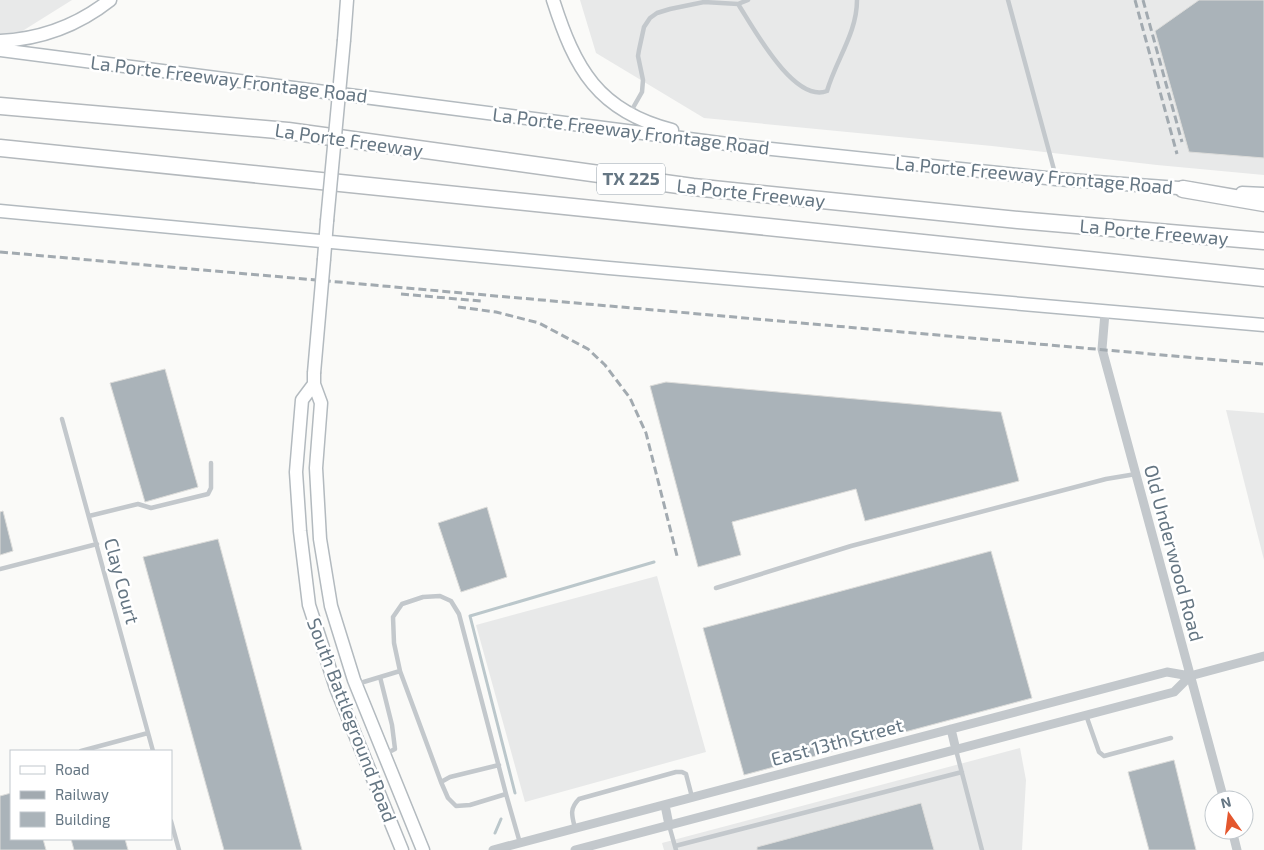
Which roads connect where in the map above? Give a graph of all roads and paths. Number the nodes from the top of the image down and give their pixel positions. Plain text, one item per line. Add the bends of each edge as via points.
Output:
1 (110, 0) edge
2 (347, 0) edge
3 (553, 0) edge
4 (748, 0) edge
5 (857, 0) edge
6 (1008, 0) edge
7 (738, 4) junction
8 (0, 41) edge
9 (0, 50) edge
10 (0, 106) edge
11 (630, 114) junction
12 (743, 146) junction
13 (0, 148) edge
14 (1056, 179) junction
15 (1183, 189) junction
16 (1264, 194) edge
17 (1264, 203) edge
18 (0, 211) edge
19 (325, 241) junction
20 (1264, 242) edge
21 (1264, 278) edge
22 (1104, 313) junction
23 (1264, 325) edge
24 (314, 378) junction
25 (62, 419) dead end
26 (212, 463) dead end
27 (1136, 474) junction
28 (89, 516) junction
29 (97, 544) junction
30 (0, 570) edge
31 (716, 588) dead end
32 (1264, 656) edge
33 (400, 671) junction
34 (1190, 676) junction
35 (380, 677) junction
36 (356, 684) junction
37 (1086, 716) junction
38 (950, 729) junction
39 (148, 733) junction
40 (1172, 738) dead end
41 (85, 750) edge
42 (153, 750) edge
43 (956, 750) junction
44 (384, 754) junction
45 (499, 764) junction
46 (962, 772) junction
47 (441, 782) junction
48 (1221, 790) edge
49 (506, 794) junction
50 (692, 798) junction
51 (664, 805) junction
52 (172, 825) edge
53 (669, 825) junction
54 (575, 828) junction
55 (520, 843) junction
56 (675, 848) edge
57 (179, 850) edge
58 (402, 850) edge
59 (423, 850) edge
60 (493, 850) edge
61 (575, 850) edge
62 (982, 850) edge

1 - 8 main road via 82,20 51,33 23,40
2 - 19 main road, South Battleground Road, bridge
3 - 11 main road via 568,43 590,82 612,103
4 - 7 lane
5 - 7 lane via 854,27 827,91 822,93 805,89 794,81 765,46
6 - 14 lane
7 - 11 lane via 704,2 670,8 650,18 638,50 642,92
9 - 12 main road, La Porte Freeway Frontage Road
10 - 20 highway, La Porte Freeway / TX 225 via 288,131 693,187
11 - 12 main road via 655,126
12 - 14 main road, La Porte Freeway Frontage Road
13 - 21 highway, La Porte Freeway / TX 225
14 - 15 main road, La Porte Freeway Frontage Road
15 - 16 main road, La Porte Freeway Frontage Road
15 - 17 highway
18 - 19 main road
19 - 22 main road
19 - 24 main road, South Battleground Road, bridge
22 - 23 main road
22 - 27 street, Old Underwood Road via 1102,349
24 - 36 main road, South Battleground Road via 321,403 316,468 320,539 331,606
24 - 58 main road, South Battleground Road via 302,400 296,472 310,605 336,688
25 - 28 lane, Clay Court
26 - 28 lane via 208,494 151,508 138,504
27 - 31 lane via 1097,481 851,546
27 - 34 street, Old Underwood Road
28 - 29 lane, Clay Court
29 - 30 lane
29 - 39 lane, Clay Court
32 - 34 street, East 13th Street
33 - 35 lane
33 - 45 lane via 393,617 402,604 431,596 451,601 459,614
33 - 47 lane
34 - 37 street, East 13th Street via 1174,692
34 - 38 street, East 13th Street via 1166,672
34 - 48 street, Old Underwood Road
35 - 36 lane
35 - 44 lane via 395,749
36 - 44 main road, South Battleground Road
37 - 40 lane via 1099,752 1104,756
37 - 43 street, East 13th Street
38 - 43 street
38 - 50 street, East 13th Street
39 - 41 lane
39 - 42 lane, Clay Court
43 - 46 lane
43 - 53 street, East 13th Street
44 - 59 main road, South Battleground Road
45 - 47 lane
45 - 49 lane
46 - 56 lane
46 - 62 lane
47 - 49 lane via 448,798 456,806
49 - 55 lane
50 - 51 street, East 13th Street
50 - 54 lane via 686,774 676,772 578,799 571,812
51 - 53 street
51 - 54 street, East 13th Street
52 - 57 lane
53 - 56 lane
53 - 61 street, East 13th Street
54 - 55 street, East 13th Street
55 - 60 street, East 13th Street

